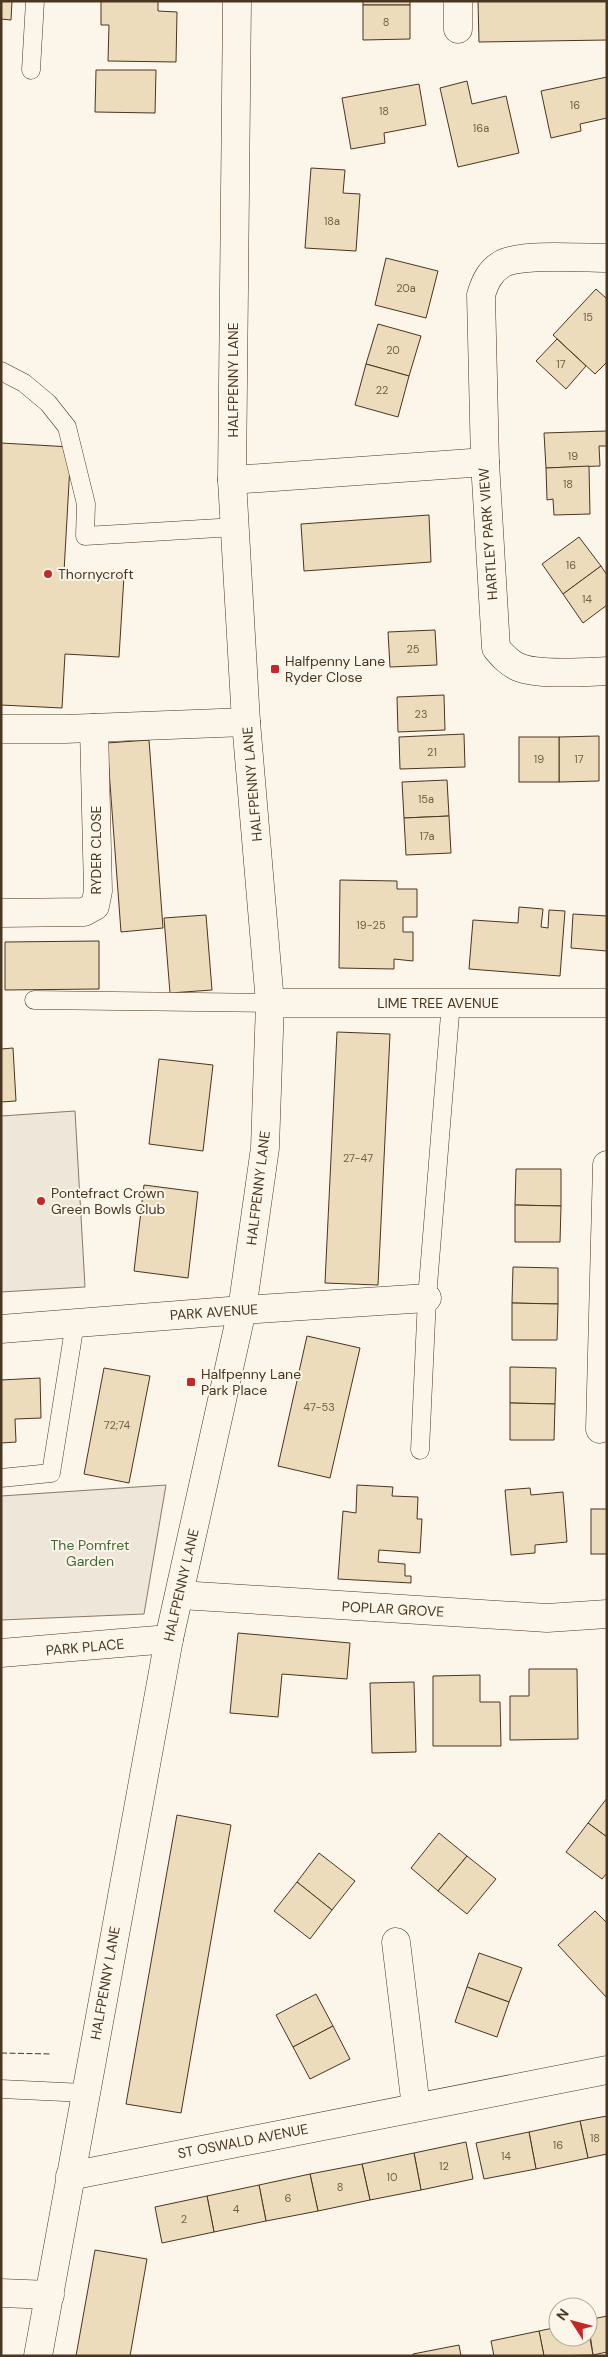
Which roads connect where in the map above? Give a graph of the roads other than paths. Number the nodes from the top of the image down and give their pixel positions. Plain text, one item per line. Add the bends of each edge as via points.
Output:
1 (35, 1) edge
2 (237, 1) edge
3 (458, 1) edge
4 (458, 29) dead end
5 (30, 70) dead end
6 (607, 258) edge
7 (1, 371) edge
8 (485, 462) junction
9 (232, 480) junction
10 (235, 527) junction
11 (607, 672) edge
12 (246, 722) junction
13 (94, 728) junction
14 (1, 729) edge
15 (1, 913) edge
16 (34, 1000) dead end
17 (450, 1002) junction
18 (270, 1003) junction
19 (607, 1003) edge
20 (607, 1165) edge
21 (427, 1298) junction
22 (242, 1310) junction
23 (75, 1323) junction
24 (1, 1329) edge
25 (600, 1429) dead end
26 (420, 1450) dead end
27 (1, 1478) edge
28 (180, 1595) junction
29 (607, 1614) edge
30 (169, 1639) junction
31 (1, 1653) edge
32 (396, 1942) dead end
33 (607, 2070) edge
34 (1, 2089) edge
35 (85, 2093) junction
36 (416, 2107) junction
37 (70, 2176) junction
38 (1, 2293) edge
39 (50, 2295) junction
40 (38, 2356) edge

1 - 5 lane
2 - 9 street, HALFPENNY LANE
3 - 4 street
6 - 8 street via 525,258 503,263 487,278 480,295
7 - 10 lane via 24,383 48,403 66,427 86,504 85,536
8 - 9 street, HARTLEY PARK VIEW
8 - 11 street, HARTLEY PARK VIEW via 496,648 518,668
9 - 10 street, HALFPENNY LANE
10 - 12 street, HALFPENNY LANE
12 - 13 street
12 - 18 street, HALFPENNY LANE
13 - 14 street
13 - 15 street, RYDER CLOSE via 98,891 95,906 84,912
16 - 18 lane
17 - 18 street, LIME TREE AVENUE
17 - 19 street, LIME TREE AVENUE
17 - 21 lane
18 - 22 street, HALFPENNY LANE via 264,1148
20 - 25 street
21 - 22 street, PARK AVENUE
21 - 26 lane
22 - 23 street, PARK AVENUE
22 - 28 street, HALFPENNY LANE
23 - 24 street, PARK AVENUE
23 - 27 lane via 51,1473
28 - 29 street, POPLAR GROVE via 547,1618
28 - 30 street, HALFPENNY LANE
30 - 31 street, PARK PLACE
30 - 35 street, HALFPENNY LANE
32 - 36 street
33 - 36 street, ST OSWALD AVENUE
34 - 35 lane
35 - 37 street, HALFPENNY LANE
36 - 37 street, ST OSWALD AVENUE
37 - 39 street, HALFPENNY LANE
38 - 39 street
39 - 40 street, HALFPENNY LANE

